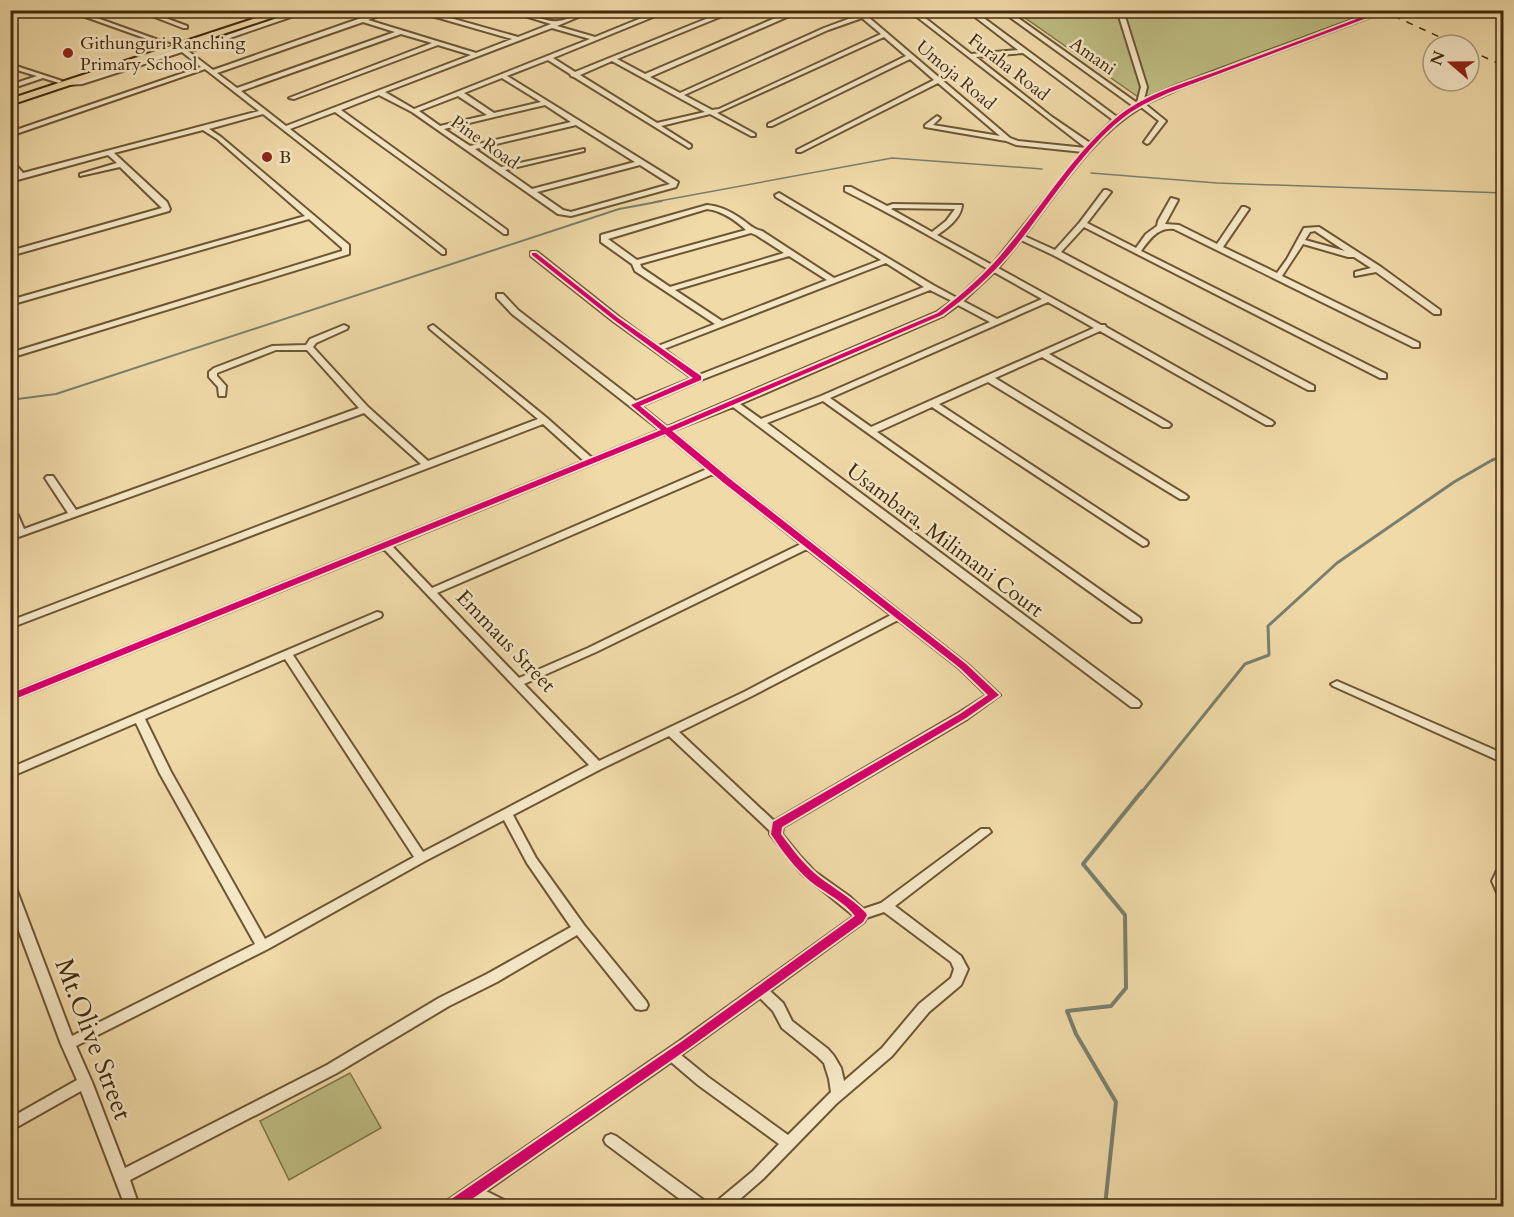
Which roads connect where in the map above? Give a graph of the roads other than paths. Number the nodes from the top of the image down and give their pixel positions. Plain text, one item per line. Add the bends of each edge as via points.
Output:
1 (69, 10) edge
2 (115, 10) edge
3 (170, 10) edge
4 (237, 10) edge
5 (273, 10) edge
6 (291, 10) edge
7 (308, 10) edge
8 (392, 10) edge
9 (414, 10) edge
10 (508, 10) edge
11 (592, 10) edge
12 (667, 10) edge
13 (734, 10) edge
14 (800, 10) edge
15 (856, 10) edge
16 (911, 10) edge
17 (969, 10) edge
18 (1003, 10) edge
19 (1120, 10) edge
20 (1386, 10) edge
21 (862, 16) junction
22 (91, 18) junction
23 (362, 20) junction
24 (258, 22) junction
25 (555, 25) junction
26 (185, 27) dead end
27 (400, 32) junction
28 (884, 35) junction
29 (520, 39) junction
30 (597, 39) junction
31 (437, 43) junction
32 (177, 48) junction
33 (1023, 51) junction
34 (478, 55) junction
35 (909, 57) junction
36 (970, 57) junction
37 (549, 58) junction
38 (614, 60) junction
39 (10, 66) edge
40 (206, 67) junction
41 (213, 72) junction
42 (573, 75) junction
43 (44, 76) junction
44 (504, 76) junction
45 (647, 76) junction
46 (938, 80) junction
47 (63, 82) junction
48 (10, 87) edge
49 (237, 90) junction
50 (381, 93) junction
51 (459, 93) junction
52 (680, 95) junction
53 (10, 96) edge
54 (292, 98) dead end
55 (10, 102) edge
56 (547, 103) junction
57 (1138, 104) junction
58 (337, 110) junction
59 (414, 111) junction
60 (264, 112) junction
61 (713, 112) junction
62 (493, 116) junction
63 (937, 118) dead end
64 (1117, 120) junction
65 (578, 122) junction
66 (656, 125) junction
67 (770, 125) dead end
68 (287, 128) junction
69 (439, 128) junction
70 (205, 129) junction
71 (10, 134) edge
72 (753, 135) dead end
73 (1008, 139) junction
74 (1147, 142) dead end
75 (689, 146) dead end
76 (1089, 148) junction
77 (468, 149) junction
78 (582, 150) dead end
79 (799, 151) dead end
80 (110, 153) junction
81 (10, 160) edge
82 (642, 162) junction
83 (122, 164) junction
84 (498, 170) junction
85 (82, 175) dead end
86 (21, 176) junction
87 (10, 180) edge
88 (848, 189) dead end
89 (530, 192) junction
90 (1107, 192) dead end
91 (779, 195) dead end
92 (1174, 200) dead end
93 (886, 208) junction
94 (1245, 209) dead end
95 (309, 216) junction
96 (1083, 224) junction
97 (1161, 226) junction
98 (751, 231) junction
99 (504, 232) dead end
100 (931, 235) junction
101 (1020, 237) junction
102 (1302, 241) junction
103 (1218, 248) junction
104 (1137, 250) junction
105 (442, 252) dead end
106 (1056, 253) junction
107 (10, 254) edge
108 (534, 254) dead end
109 (788, 254) junction
110 (1363, 258) junction
111 (886, 260) junction
112 (636, 263) junction
113 (991, 269) junction
114 (1378, 269) junction
115 (1359, 274) dead end
116 (1278, 277) junction
117 (832, 280) junction
118 (930, 287) junction
119 (670, 289) junction
120 (500, 296) dead end
121 (1049, 299) junction
122 (960, 301) junction
123 (10, 303) edge
124 (1437, 312) dead end
125 (997, 322) junction
126 (721, 324) junction
127 (344, 327) dead end
128 (433, 327) dead end
129 (1102, 327) junction
130 (1416, 345) dead end
131 (309, 346) junction
132 (657, 349) junction
133 (1043, 354) junction
134 (10, 356) edge
135 (1383, 376) dead end
136 (698, 378) junction
137 (988, 378) junction
138 (1311, 388) dead end
139 (222, 394) dead end
140 (824, 398) junction
141 (734, 403) junction
142 (934, 404) junction
143 (635, 405) junction
144 (365, 409) junction
145 (544, 420) junction
146 (759, 423) junction
147 (1269, 423) dead end
148 (1166, 425) dead end
149 (666, 430) junction
150 (871, 431) junction
151 (590, 460) junction
152 (426, 465) junction
153 (714, 470) junction
154 (50, 478) dead end
155 (1183, 497) dead end
156 (10, 513) edge
157 (74, 514) junction
158 (15, 535) edge
159 (1143, 543) dead end
160 (809, 544) junction
161 (385, 545) junction
162 (431, 592) junction
163 (377, 615) dead end
164 (899, 615) junction
165 (1136, 620) dead end
166 (10, 625) edge
167 (287, 654) junction
168 (519, 682) junction
169 (1337, 684) dead end
170 (10, 698) edge
171 (1135, 704) dead end
172 (139, 718) junction
173 (671, 731) junction
174 (1503, 759) edge
175 (597, 766) junction
176 (10, 773) edge
177 (507, 815) junction
178 (775, 829) junction
179 (986, 832) dead end
180 (421, 858) junction
181 (1503, 867) edge
182 (10, 888) edge
183 (1503, 894) edge
184 (886, 906) junction
185 (861, 915) junction
186 (579, 928) junction
187 (263, 946) junction
188 (760, 990) junction
189 (641, 1005) dead end
190 (68, 1044) junction
191 (671, 1054) junction
192 (85, 1082) junction
193 (838, 1094) junction
194 (10, 1125) edge
195 (611, 1140) dead end
196 (788, 1143) junction
197 (122, 1177) junction
198 (473, 1192) junction
199 (132, 1206) edge
200 (452, 1206) edge
201 (501, 1206) edge
202 (700, 1206) edge
203 (722, 1206) edge

1 - 22 street
2 - 22 street
3 - 26 street via 155,16
4 - 24 street
5 - 24 main road
6 - 24 main road
7 - 24 street
8 - 23 street
9 - 29 street
10 - 25 street
11 - 25 street
12 - 30 street
13 - 38 street
14 - 45 street
15 - 21 street, Umoja Road
16 - 36 street, Furaha Road
17 - 33 street
18 - 57 street, Amani
19 - 57 street via 1144,87
20 - 57 street
21 - 28 street, Umoja Road
21 - 52 street
22 - 32 street
23 - 27 street
23 - 41 street
24 - 32 main road
25 - 29 street
25 - 30 street
27 - 31 street
27 - 49 street
28 - 35 street, Umoja Road
28 - 61 street
29 - 34 street
30 - 37 street
31 - 34 street
31 - 54 street
32 - 40 street
32 - 47 main road
32 - 47 street via 80,83
33 - 36 street
33 - 64 street
34 - 50 street
35 - 46 street, Umoja Road
35 - 67 street
36 - 76 street, Furaha Road
37 - 42 street
37 - 44 street
38 - 42 street
38 - 45 street
39 - 43 street
40 - 41 street
40 - 71 street
41 - 49 street
42 - 66 street
43 - 47 street
43 - 48 street
44 - 51 street
44 - 56 street
45 - 52 street
46 - 73 street, Umoja Road
46 - 79 street
47 - 53 main road
47 - 55 main road
49 - 60 street
50 - 58 street
50 - 59 street, Pine Road
51 - 59 street
51 - 62 street
52 - 61 street
56 - 62 street
56 - 65 street
57 - 64 street
57 - 74 street, Amani via 1163,121
58 - 68 street
58 - 99 street
59 - 69 street, Pine Road
60 - 68 street
60 - 70 street
61 - 66 street
61 - 72 street
62 - 69 street
63 - 73 street via 927,126
64 - 76 street
65 - 77 street
65 - 82 street
66 - 75 street
68 - 105 street
69 - 77 street, Pine Road
70 - 80 street
70 - 95 street
73 - 76 street via 1033,146
76 - 101 street
77 - 84 street, Pine Road
78 - 84 street
80 - 83 street
80 - 86 street
81 - 86 street
82 - 89 street
82 - 89 street, Pine Road via 673,185 571,214
83 - 85 street
83 - 107 street via 166,209
84 - 89 street, Pine Road
86 - 87 street
88 - 93 street
90 - 96 street
91 - 111 street
92 - 97 street
93 - 100 street
93 - 100 street via 959,207 945,226
94 - 103 street
95 - 123 street
95 - 134 street via 346,247 346,252
96 - 104 street
96 - 106 street
97 - 103 street via 1185,231
97 - 104 street
98 - 109 street
98 - 112 street
98 - 112 street via 732,216 707,207 604,237
100 - 113 street
101 - 106 street
101 - 113 street
102 - 110 street
102 - 110 street via 1307,230 1319,230
102 - 116 street
103 - 116 street
104 - 135 street
106 - 138 street
108 - 132 street
109 - 117 street
109 - 119 street
110 - 114 street
111 - 117 street
111 - 118 street
112 - 119 street
113 - 121 street
113 - 122 street
114 - 115 street
114 - 124 street
116 - 130 street
117 - 126 street
118 - 122 street
118 - 136 street
119 - 126 street
120 - 143 street via 515,312
121 - 125 street
121 - 129 street
122 - 125 street
122 - 141 street via 925,321
125 - 140 street
126 - 132 street
127 - 131 street via 313,340
128 - 145 street
129 - 133 street
129 - 147 street
131 - 139 street via 275,348 213,372 222,386
131 - 144 street
132 - 136 street
133 - 137 street
133 - 148 street
136 - 143 street
137 - 142 street
137 - 155 street
140 - 146 street
140 - 150 street
141 - 146 street, Usambara, Milimani Court
141 - 149 street
142 - 150 street
142 - 159 street
143 - 149 street
144 - 152 street
144 - 157 street
145 - 151 street
145 - 152 street
146 - 171 street, Usambara, Milimani Court
149 - 151 street
149 - 153 street
150 - 165 street
151 - 161 street
152 - 166 street
153 - 160 street
153 - 162 street
154 - 157 street
156 - 158 street via 15,517
157 - 158 street
160 - 164 street
160 - 168 street
161 - 162 street, Emmaus Street
161 - 170 street
162 - 168 street, Emmaus Street
163 - 167 street
164 - 173 street
164 - 178 street via 994,696
167 - 172 street
167 - 180 street
168 - 175 street, Emmaus Street
169 - 174 street
172 - 176 street
172 - 187 street
173 - 175 street
173 - 178 street
175 - 177 street
177 - 180 street
177 - 186 street via 531,860
178 - 185 street via 784,846 816,880
179 - 184 street
180 - 187 street
181 - 183 street via 1498,882
182 - 190 street, Mt.Olive Street
184 - 185 street
184 - 193 street via 956,959 960,973 887,1052
185 - 188 street
186 - 189 street
186 - 197 street via 444,1002 332,1070
187 - 190 street
188 - 191 street
188 - 193 street via 780,1010 786,1024 833,1063
190 - 192 street, Mt.Olive Street
191 - 196 street
191 - 198 street
192 - 194 street
192 - 197 street, Mt.Olive Street
193 - 196 street
195 - 202 street
196 - 203 street
197 - 199 street, Mt.Olive Street
198 - 200 street
198 - 201 street

